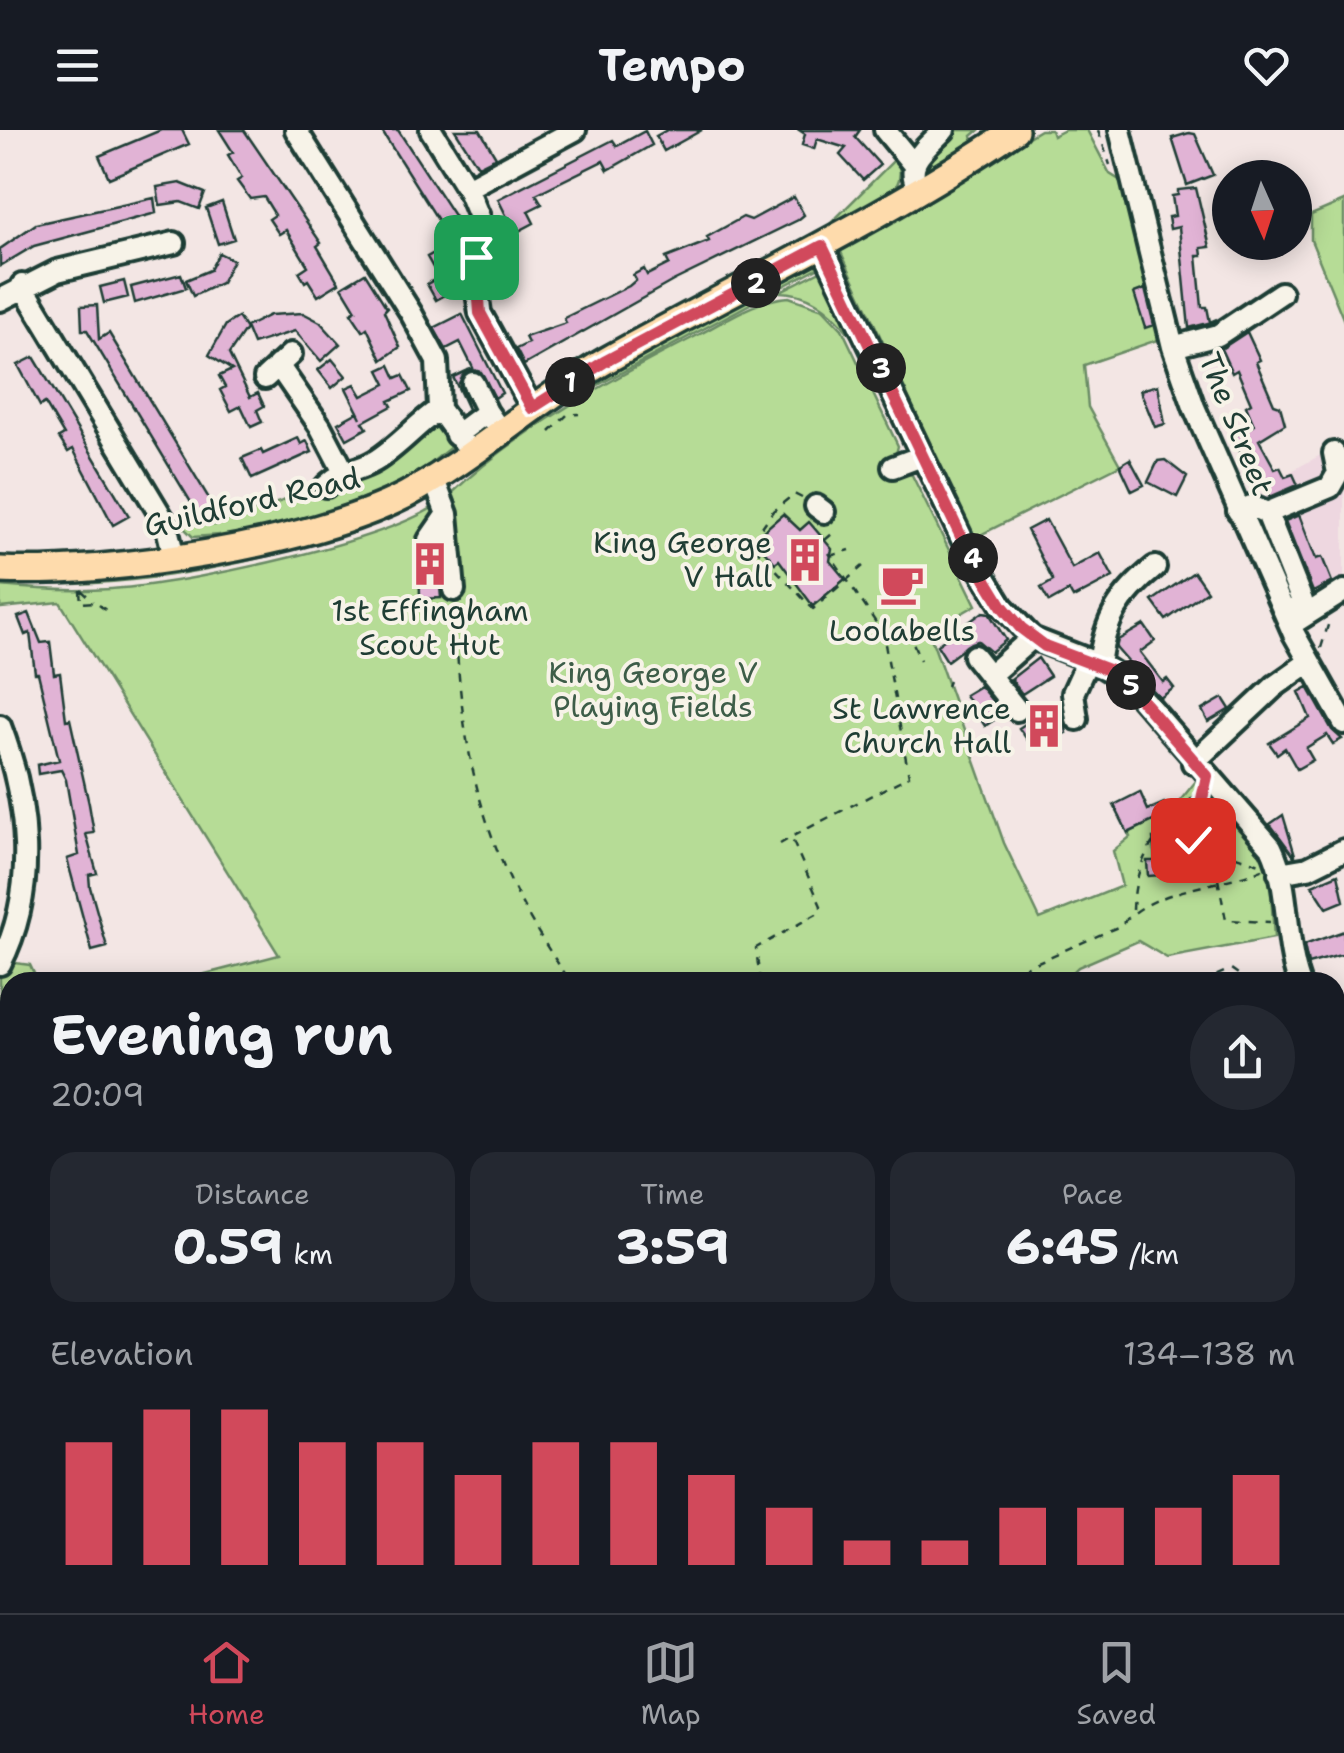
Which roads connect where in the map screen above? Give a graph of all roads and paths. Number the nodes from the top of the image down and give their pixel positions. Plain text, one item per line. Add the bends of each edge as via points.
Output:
1 (296, 130) edge
2 (430, 130) edge
3 (575, 130) edge
4 (886, 130) edge
5 (1015, 130) edge
6 (1120, 130) edge
7 (940, 131) edge
8 (912, 162) junction
9 (467, 188) junction
10 (918, 190) junction
11 (174, 243) dead end
12 (822, 246) junction
13 (22, 285) junction
14 (1281, 293) dead end
15 (0, 300) edge
16 (1174, 347) junction
17 (278, 366) dead end
18 (473, 384) dead end
19 (438, 408) junction
20 (532, 408) junction
21 (579, 414) dead end
22 (494, 422) junction
23 (550, 432) dead end
24 (463, 444) junction
25 (1334, 453) dead end
26 (922, 456) junction
27 (893, 467) dead end
28 (342, 470) junction
29 (434, 477) junction
30 (326, 486) dead end
31 (820, 509) dead end
32 (1238, 511) junction
33 (1267, 513) junction
34 (447, 514) junction
35 (832, 534) dead end
36 (429, 540) dead end
37 (825, 540) dead end
38 (850, 550) dead end
39 (174, 557) junction
40 (863, 566) dead end
41 (1155, 567) dead end
42 (0, 570) edge
43 (850, 578) junction
44 (454, 590) joint
45 (1344, 591) edge
46 (94, 602) dead end
47 (107, 610) dead end
48 (1335, 610) edge
49 (1291, 626) junction
50 (883, 633) junction
51 (1032, 638) junction
52 (974, 656) dead end
53 (920, 660) dead end
54 (1308, 660) junction
55 (1093, 662) junction
56 (990, 674) junction
57 (1017, 710) dead end
58 (1077, 719) dead end
59 (1344, 723) edge
60 (0, 726) edge
61 (1200, 776) junction
62 (791, 838) junction
63 (780, 844) dead end
64 (1212, 848) junction
65 (1344, 850) edge
66 (1274, 870) junction
67 (1217, 886) junction
68 (1133, 910) junction
69 (1267, 922) dead end
70 (0, 964) edge
71 (564, 972) edge
72 (759, 972) edge
73 (1015, 972) edge
74 (1296, 972) edge
75 (0, 1547) edge
76 (0, 1596) edge

1 - 19 street via 437,361
2 - 9 street
3 - 9 street
4 - 8 street
5 - 10 main road, Guildford Road
6 - 16 street, The Street
7 - 8 street
8 - 10 street
9 - 20 street via 479,218 487,330
10 - 12 main road, Guildford Road
11 - 13 street
12 - 20 main road, Guildford Road via 604,362
12 - 26 street
13 - 15 street
13 - 39 street via 166,524
14 - 16 street via 1218,335
16 - 32 street, The Street
17 - 28 street
18 - 22 street
19 - 24 street
19 - 28 street via 371,464
20 - 22 main road, Guildford Road
21 - 23 path via 561,419
22 - 24 main road, Guildford Road
24 - 29 main road, Guildford Road
25 - 33 street via 1338,473 1330,488
26 - 27 street
26 - 51 street via 992,592
28 - 30 street
29 - 34 street
29 - 39 main road, Guildford Road via 333,523
31 - 43 path via 817,515 794,494 751,543 813,608
32 - 33 street via 1251,506
32 - 49 street, The Street
33 - 49 street via 1302,601
34 - 36 street
34 - 44 street
35 - 37 path
38 - 43 path via 831,556
39 - 42 main road, Guildford Road
40 - 43 path
41 - 55 street via 1109,616
43 - 50 path
44 - 71 path via 458,696 482,814 528,916
45 - 49 street
46 - 47 path
48 - 49 street
48 - 54 path via 1321,649
49 - 54 street, The Street
50 - 53 path via 912,640
50 - 62 path via 910,776
51 - 55 street
51 - 56 street
52 - 56 street
54 - 59 street, The Street
54 - 61 street via 1275,686
55 - 58 street via 1073,693
55 - 61 street via 1128,682
56 - 57 street
60 - 70 street via 23,817 26,868 24,901
61 - 64 path via 1193,838
61 - 66 street via 1266,840
61 - 68 path via 1150,844
62 - 63 path
62 - 72 path via 822,906 756,948
64 - 66 path
64 - 67 path
65 - 66 street via 1308,868
66 - 67 path
66 - 74 street
67 - 68 path
67 - 69 path via 1226,920
68 - 73 path via 1120,926
75 - 76 street

